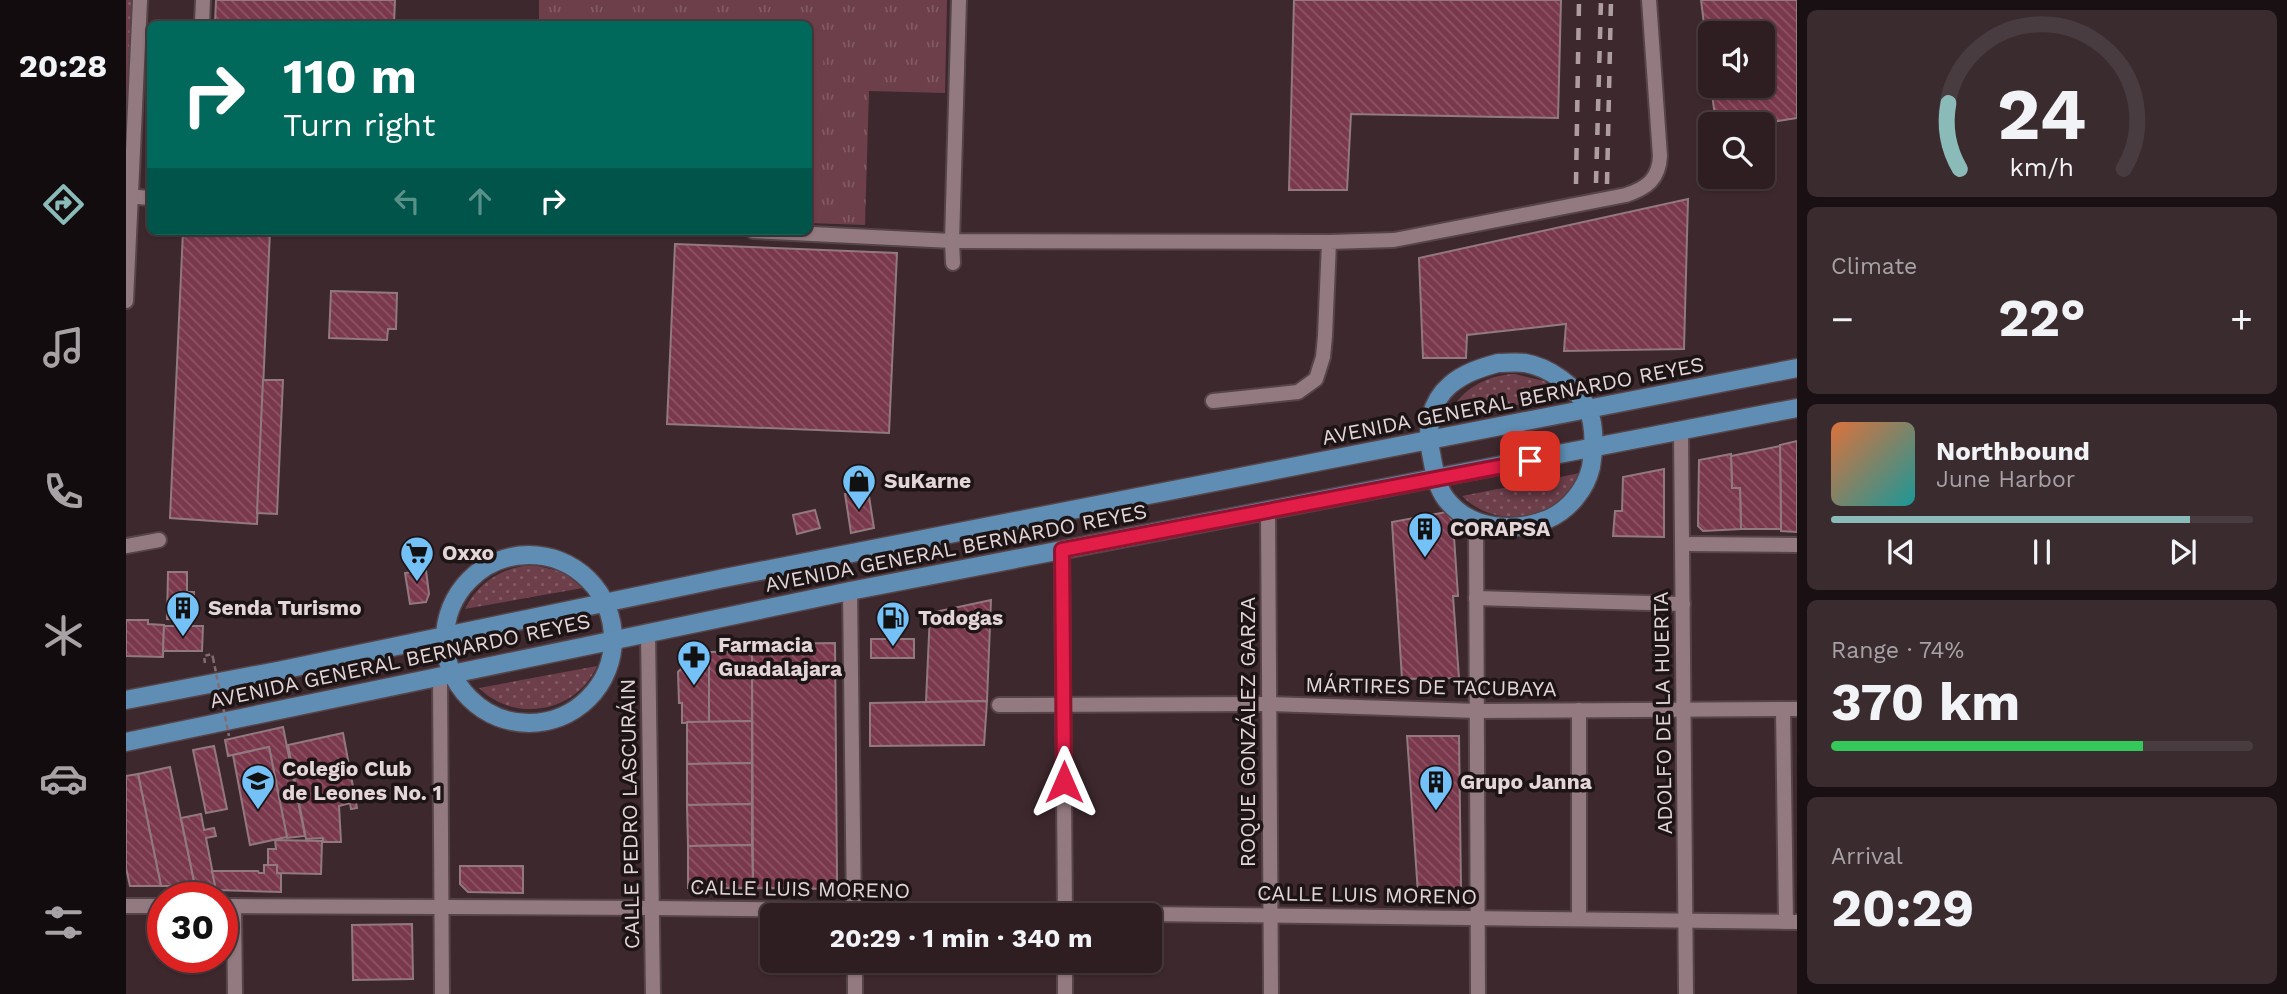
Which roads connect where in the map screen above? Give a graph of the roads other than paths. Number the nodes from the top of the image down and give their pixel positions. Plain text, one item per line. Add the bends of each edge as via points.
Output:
1 (140, 0) edge
2 (203, 0) edge
3 (959, 0) edge
4 (1649, 0) edge
5 (202, 21) edge
6 (128, 196) edge
7 (147, 198) edge
8 (812, 234) edge
9 (952, 241) junction
10 (1329, 242) junction
11 (953, 263) dead end
12 (126, 301) edge
13 (1797, 368) edge
14 (1213, 401) dead end
15 (1797, 408) edge
16 (1588, 410) junction
17 (1681, 432) junction
18 (1429, 441) junction
19 (1595, 448) junction
20 (1436, 479) junction
21 (1268, 511) junction
22 (1476, 521) junction
23 (159, 540) dead end
24 (1682, 544) junction
25 (1797, 545) edge
26 (126, 546) edge
27 (1062, 550) junction
28 (850, 591) junction
29 (1476, 598) junction
30 (606, 604) junction
31 (1683, 604) junction
32 (648, 634) junction
33 (445, 635) junction
34 (613, 641) junction
35 (446, 676) junction
36 (126, 700) edge
37 (1063, 704) junction
38 (1269, 704) junction
39 (999, 705) dead end
40 (1790, 709) edge
41 (1578, 710) junction
42 (1477, 711) junction
43 (1684, 711) junction
44 (126, 742) edge
45 (854, 903) edge
46 (1065, 903) edge
47 (126, 906) edge
48 (147, 906) edge
49 (238, 906) edge
50 (441, 906) junction
51 (653, 908) junction
52 (760, 911) edge
53 (1162, 914) edge
54 (1270, 914) junction
55 (1478, 918) junction
56 (1579, 919) junction
57 (1685, 920) junction
58 (1792, 922) edge
59 (233, 973) edge
60 (855, 973) edge
61 (1065, 973) edge
62 (235, 994) edge
63 (442, 994) edge
64 (653, 994) edge
65 (855, 994) edge
66 (1065, 994) edge
67 (1271, 994) edge
68 (1478, 994) edge
69 (1686, 994) edge

1 - 6 street
2 - 5 street
3 - 9 street
4 - 10 street via 1660,156 1651,184 1626,195 1394,240
6 - 7 street
6 - 12 street
8 - 9 street
9 - 10 street
9 - 11 street
10 - 14 street via 1324,347 1316,379 1298,392
13 - 16 main road, AVENIDA GENERAL BERNARDO REYES
15 - 17 main road, AVENIDA GENERAL BERNARDO REYES
16 - 18 main road, AVENIDA GENERAL BERNARDO REYES
16 - 18 main road via 1572,388 1551,373 1526,363 1498,363 1471,371 1448,386 1433,406
16 - 19 main road
17 - 19 main road, AVENIDA GENERAL BERNARDO REYES
17 - 24 street, ADOLFO DE LA HUERTA
18 - 20 main road
18 - 30 main road, AVENIDA GENERAL BERNARDO REYES
19 - 20 main road, AVENIDA GENERAL BERNARDO REYES
19 - 22 main road via 1589,475 1574,499 1554,516 1515,528
20 - 21 main road, AVENIDA GENERAL BERNARDO REYES
20 - 22 main road via 1446,498
21 - 27 main road, AVENIDA GENERAL BERNARDO REYES
21 - 38 street, ROQUE GONZÁLEZ GARZA
22 - 29 street
23 - 26 street
24 - 25 street
24 - 31 street, ADOLFO DE LA HUERTA
27 - 28 main road, AVENIDA GENERAL BERNARDO REYES
27 - 37 street
28 - 32 main road, AVENIDA GENERAL BERNARDO REYES
28 - 45 street
29 - 31 street
29 - 42 street
30 - 33 main road, AVENIDA GENERAL BERNARDO REYES
30 - 33 main road via 587,578 570,565 540,556 513,557 481,570 464,587
30 - 34 main road
31 - 43 street, ADOLFO DE LA HUERTA
32 - 34 main road, AVENIDA GENERAL BERNARDO REYES
32 - 51 street, CALLE PEDRO LASCURÁIN
33 - 35 main road
33 - 36 main road, AVENIDA GENERAL BERNARDO REYES
34 - 35 main road, AVENIDA GENERAL BERNARDO REYES
34 - 35 main road via 610,664 591,697 572,712 546,722 516,723 499,718
35 - 44 main road, AVENIDA GENERAL BERNARDO REYES
35 - 50 street
37 - 38 street, MÁRTIRES DE TACUBAYA
37 - 39 street, MÁRTIRES DE TACUBAYA
37 - 46 street
38 - 42 street, MÁRTIRES DE TACUBAYA
38 - 54 street, ROQUE GONZÁLEZ GARZA
40 - 43 street, MÁRTIRES DE TACUBAYA
40 - 58 street
41 - 42 street, MÁRTIRES DE TACUBAYA
41 - 43 street, MÁRTIRES DE TACUBAYA
41 - 56 street
42 - 55 street
43 - 57 street, ADOLFO DE LA HUERTA
47 - 48 street
49 - 50 street, CALLE LUIS MORENO
50 - 51 street, CALLE LUIS MORENO
50 - 63 street
51 - 52 street, CALLE LUIS MORENO
51 - 64 street, CALLE PEDRO LASCURÁIN
53 - 54 street, CALLE LUIS MORENO
54 - 55 street, CALLE LUIS MORENO
54 - 67 street, ROQUE GONZÁLEZ GARZA
55 - 56 street, CALLE LUIS MORENO
55 - 68 street
56 - 57 street, CALLE LUIS MORENO
57 - 58 street, CALLE LUIS MORENO
57 - 69 street, ADOLFO DE LA HUERTA
59 - 62 street
60 - 65 street
61 - 66 street

